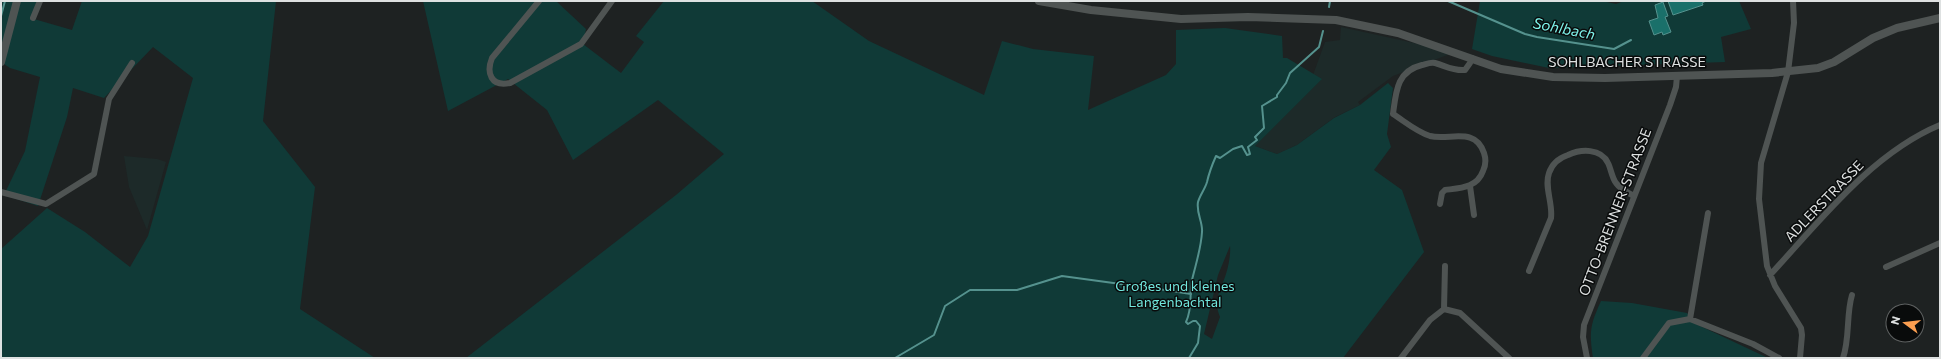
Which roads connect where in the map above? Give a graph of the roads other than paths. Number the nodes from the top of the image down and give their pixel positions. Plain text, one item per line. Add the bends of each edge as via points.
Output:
1 (17, 1) edge
2 (40, 1) edge
3 (539, 1) edge
4 (612, 1) edge
5 (1793, 1) edge
6 (1044, 2) edge
7 (33, 18) dead end
8 (1940, 18) edge
9 (1472, 58) junction
10 (1, 60) edge
11 (132, 63) dead end
12 (1788, 72) junction
13 (1677, 76) junction
14 (1940, 125) edge
15 (1470, 186) junction
16 (1, 192) edge
17 (1634, 196) junction
18 (1440, 204) dead end
19 (1708, 213) dead end
20 (1474, 215) dead end
21 (1940, 243) edge
22 (1445, 266) dead end
23 (1886, 268) dead end
24 (1529, 272) dead end
25 (1770, 275) junction
26 (1852, 295) dead end
27 (1444, 309) junction
28 (1690, 319) junction
29 (1401, 358) edge
30 (1510, 358) edge
31 (1587, 358) edge
32 (1643, 358) edge
33 (1779, 358) edge
34 (1800, 358) edge
35 (1843, 358) edge

1 - 10 street
2 - 7 street
3 - 4 street via 492,58 490,73 497,83 510,82 581,44
5 - 12 street via 1794,23
6 - 9 street, SOHLBACHER STRASSE via 1091,10 1181,19 1248,17 1336,20 1398,33
8 - 12 street, SOHLBACHER STRASSE via 1897,28 1818,68
9 - 13 street, SOHLBACHER STRASSE via 1501,69 1553,77
9 - 15 street via 1465,70 1454,71 1433,62 1406,71 1397,84 1393,114 1427,135 1461,135 1478,143 1485,163 1481,176
11 - 16 street via 110,99 94,174 46,204
12 - 13 street, SOHLBACHER STRASSE
12 - 25 street via 1760,176 1759,199
13 - 17 street, OTTO-BRENNER-STRASSE via 1670,105
14 - 25 street, ADLERSTRASSE via 1889,155 1855,182
15 - 18 street via 1445,190
15 - 20 street
17 - 24 street via 1616,183 1608,163 1599,153 1584,151 1561,158 1552,165 1548,174 1551,218
17 - 31 street, OTTO-BRENNER-STRASSE via 1584,325 1583,337
19 - 28 street
21 - 23 street
22 - 27 street
25 - 34 street via 1801,328
26 - 35 street
27 - 29 street via 1430,320
27 - 30 street via 1460,313
28 - 32 street via 1669,323
28 - 33 street via 1753,344

